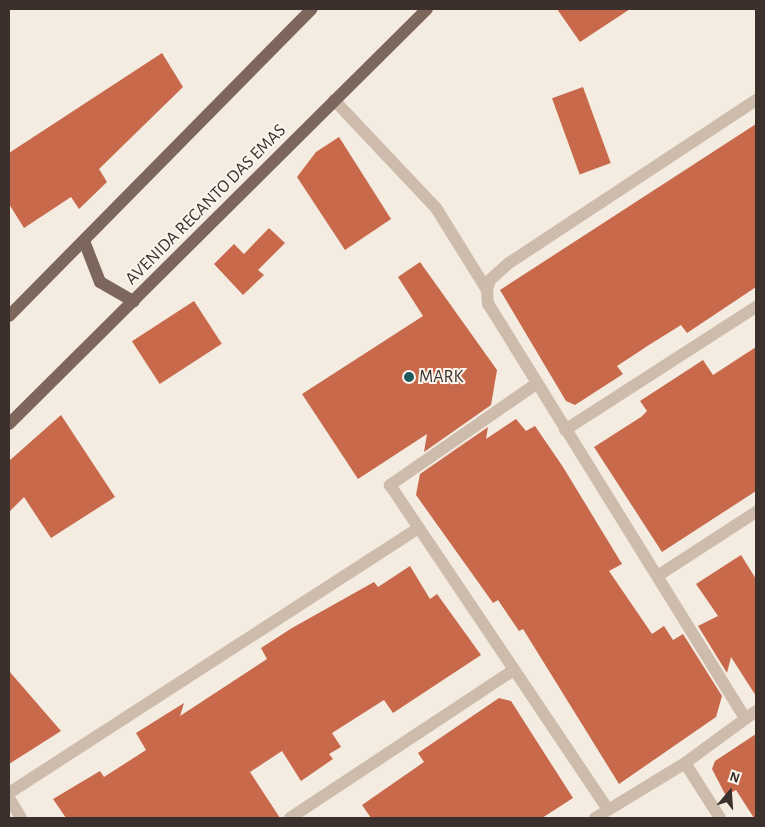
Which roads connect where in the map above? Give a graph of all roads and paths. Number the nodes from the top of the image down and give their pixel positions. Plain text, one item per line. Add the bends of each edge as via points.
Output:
1 (312, 9) edge
2 (427, 9) edge
3 (334, 100) junction
4 (756, 100) edge
5 (84, 242) junction
6 (488, 290) junction
7 (134, 302) junction
8 (756, 307) edge
9 (9, 316) edge
10 (536, 384) junction
11 (9, 424) edge
12 (565, 430) junction
13 (756, 512) edge
14 (417, 529) junction
15 (659, 575) junction
16 (514, 670) junction
17 (751, 714) edge
18 (685, 762) junction
19 (9, 794) edge
20 (9, 798) edge
21 (608, 810) junction
22 (21, 818) edge
23 (290, 818) edge
24 (595, 818) edge
25 (720, 818) edge

1 - 5 main road
2 - 3 main road, AVENIDA RECANTO DAS EMAS
3 - 6 street via 436,208
3 - 7 main road, AVENIDA RECANTO DAS EMAS
4 - 6 street via 509,263 490,280
5 - 7 main road via 100,282
5 - 9 main road
6 - 10 street via 488,304
7 - 11 main road, AVENIDA RECANTO DAS EMAS
8 - 12 street
10 - 12 street
10 - 14 street via 390,485
12 - 15 street
13 - 15 street
14 - 16 street
14 - 19 street
15 - 17 street
16 - 21 street
16 - 23 street
17 - 18 street
18 - 21 street
18 - 25 street
20 - 22 street
21 - 24 street

